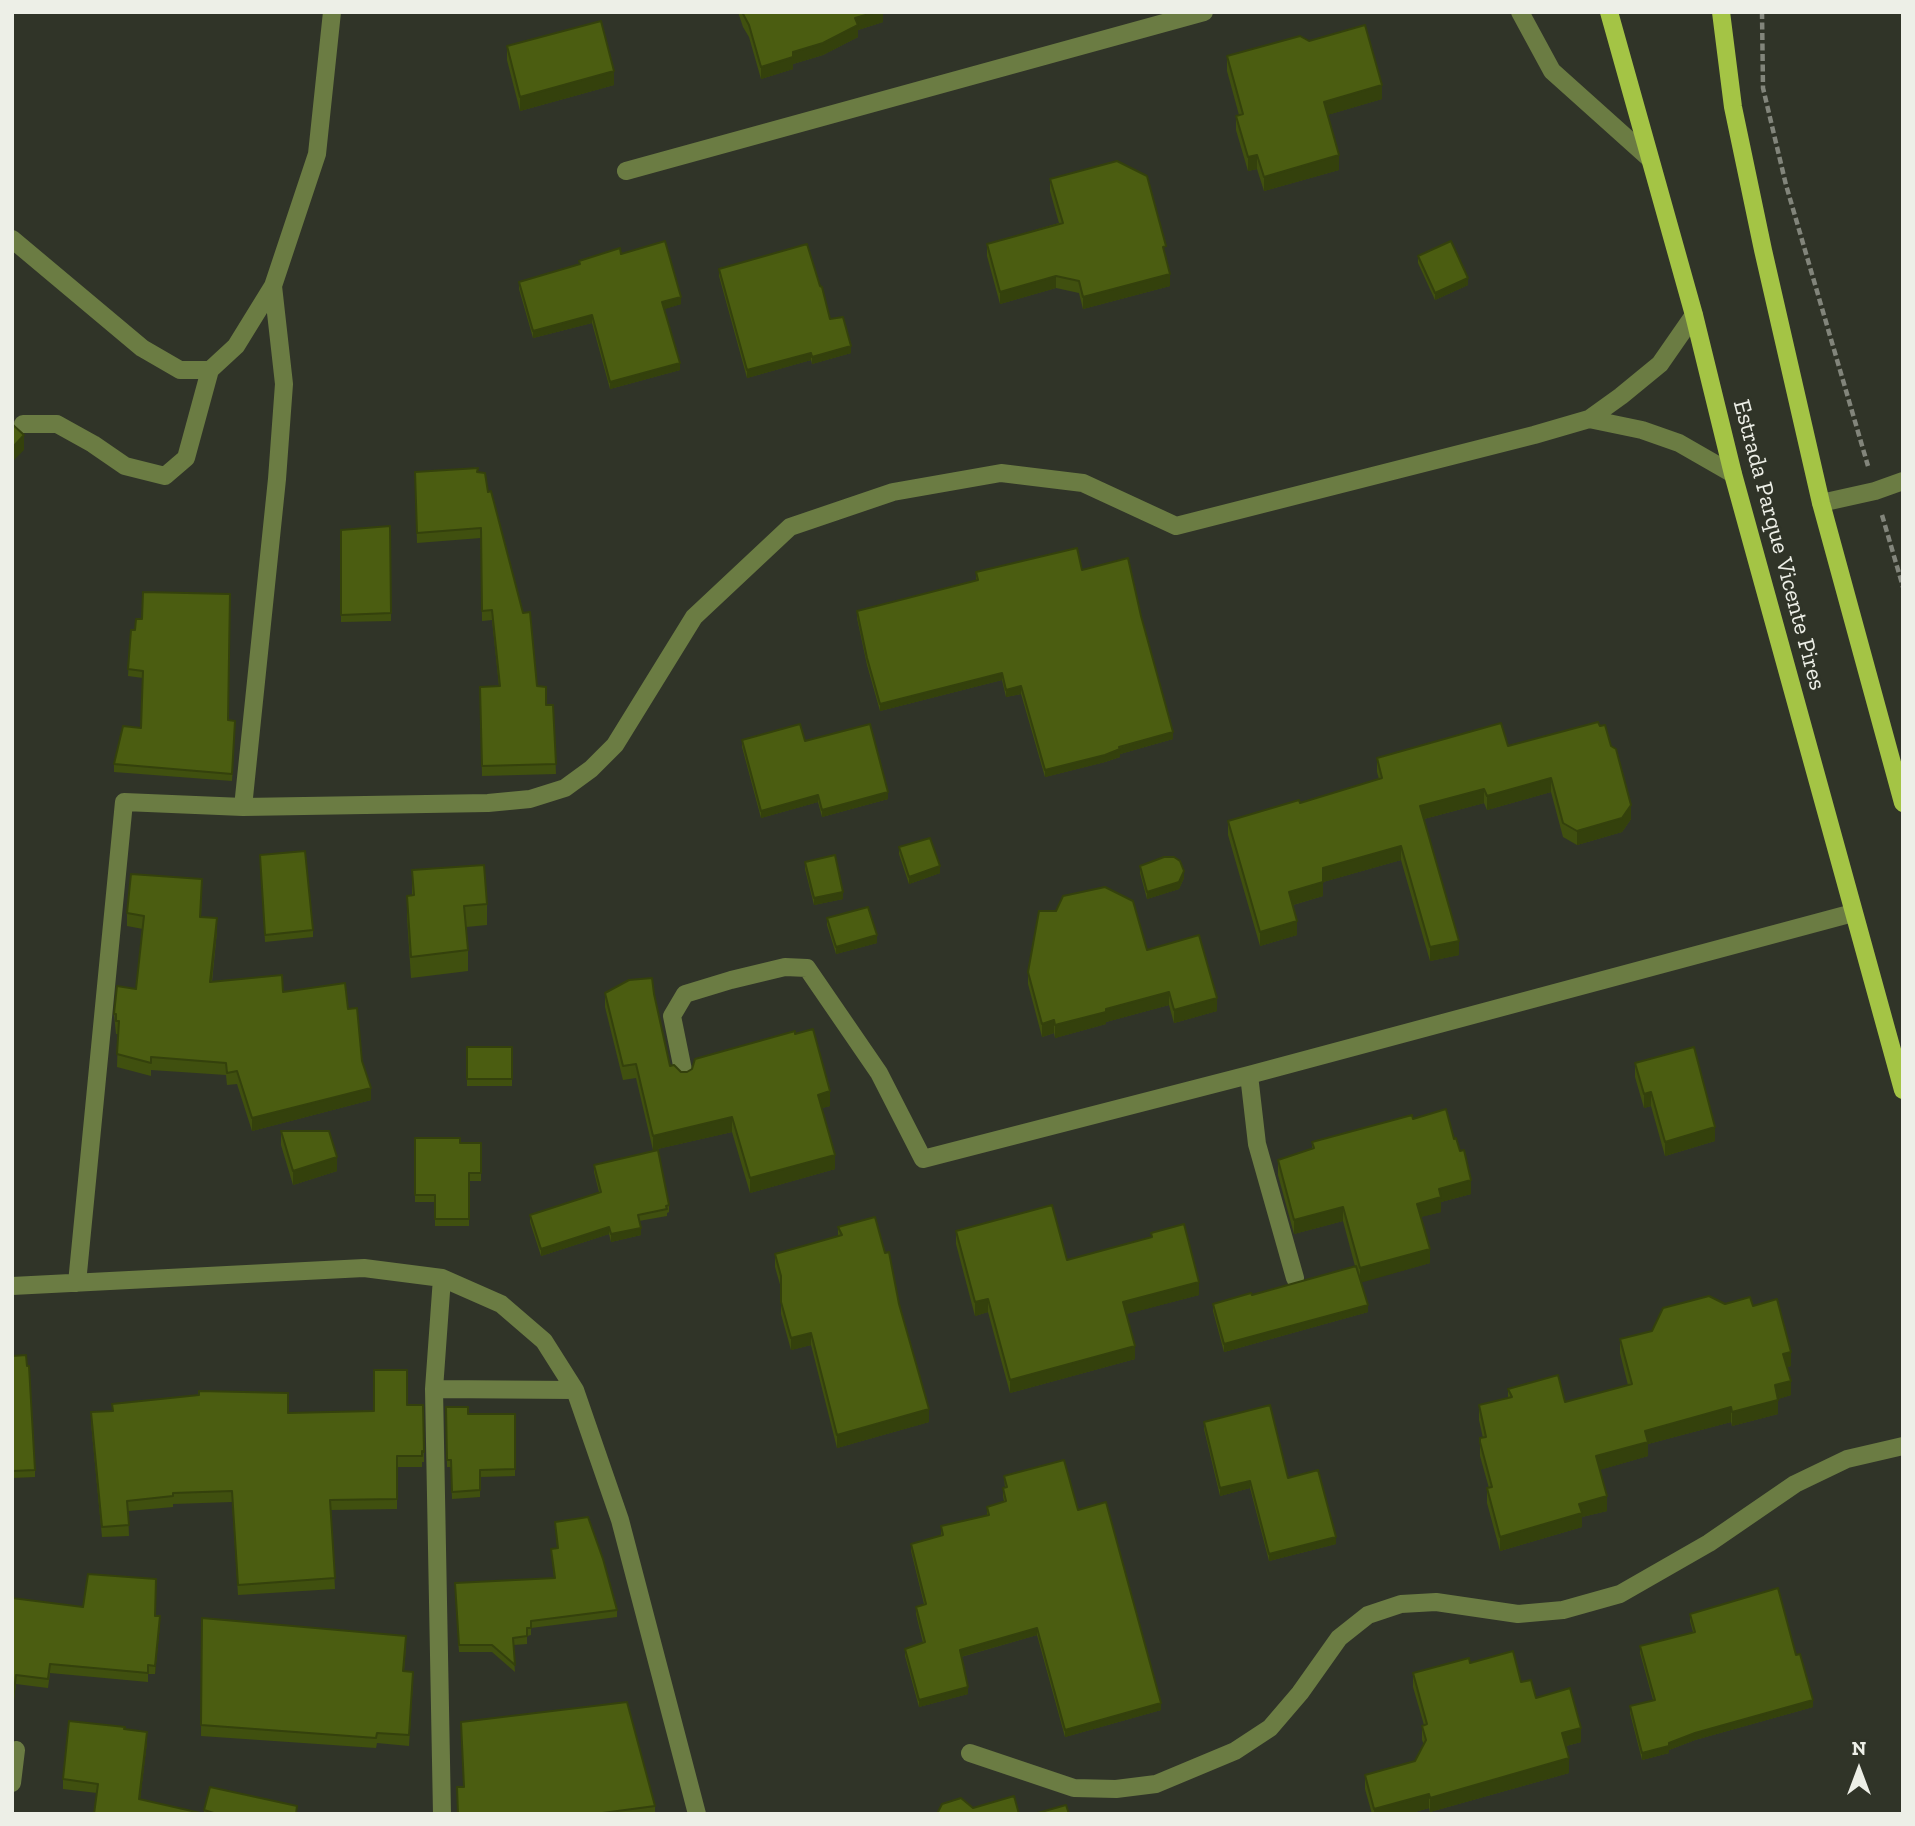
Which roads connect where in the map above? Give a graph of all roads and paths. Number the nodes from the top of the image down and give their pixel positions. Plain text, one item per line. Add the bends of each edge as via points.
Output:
1 (332, 12) edge
2 (1204, 12) edge
3 (1520, 12) edge
4 (1609, 12) edge
5 (1721, 12) edge
6 (1762, 12) edge
7 (1649, 158) junction
8 (626, 171) dead end
9 (12, 239) edge
10 (273, 286) junction
11 (1694, 315) junction
12 (210, 370) junction
13 (1589, 419) junction
14 (23, 424) dead end
15 (1733, 474) junction
16 (1903, 481) edge
17 (1875, 491) junction
18 (1821, 503) junction
19 (1903, 587) edge
20 (1903, 803) edge
21 (243, 807) junction
22 (1853, 913) junction
23 (684, 1074) edge
24 (1250, 1074) junction
25 (1903, 1090) edge
26 (442, 1278) junction
27 (1295, 1278) dead end
28 (77, 1283) junction
29 (12, 1286) edge
30 (434, 1389) junction
31 (575, 1390) junction
32 (1903, 1446) edge
33 (16, 1750) dead end
34 (970, 1753) dead end
35 (12, 1783) edge
36 (442, 1814) edge
37 (697, 1814) edge

1 - 10 street via 317,154
2 - 8 street
3 - 7 street via 1552,71
4 - 7 main road, Estrada Parque Vicente Pires
5 - 18 main road via 1736,120
6 - 17 path via 1763,88 1786,185
7 - 11 main road, Estrada Parque Vicente Pires
9 - 12 street via 142,348 180,370
10 - 12 street via 236,346
10 - 21 street via 284,384
11 - 13 street via 1660,364
11 - 15 main road, Estrada Parque Vicente Pires
12 - 14 street via 186,458 164,475 125,466 57,424
13 - 15 street via 1679,443
13 - 21 street via 1177,526 1083,483 1001,473 893,492 790,527 694,617 615,745 565,788 530,799 488,803
15 - 22 main road, Estrada Parque Vicente Pires
16 - 17 street
17 - 18 street
17 - 19 path
18 - 20 main road
21 - 28 street via 124,802
22 - 24 street
22 - 25 main road, Estrada Parque Vicente Pires
23 - 24 street via 672,1016 685,994 785,967 807,968 879,1073 923,1159
24 - 27 street via 1257,1144
26 - 28 street via 364,1268
26 - 30 street
26 - 31 street via 501,1304 544,1341
28 - 29 street
30 - 31 street
30 - 36 street
31 - 37 street via 620,1520
32 - 34 street via 1847,1459 1795,1483 1709,1543 1620,1594 1563,1610 1518,1614 1436,1602 1401,1604 1368,1615 1339,1639 1270,1728 1235,1751 1156,1784 1074,1788
33 - 35 street

